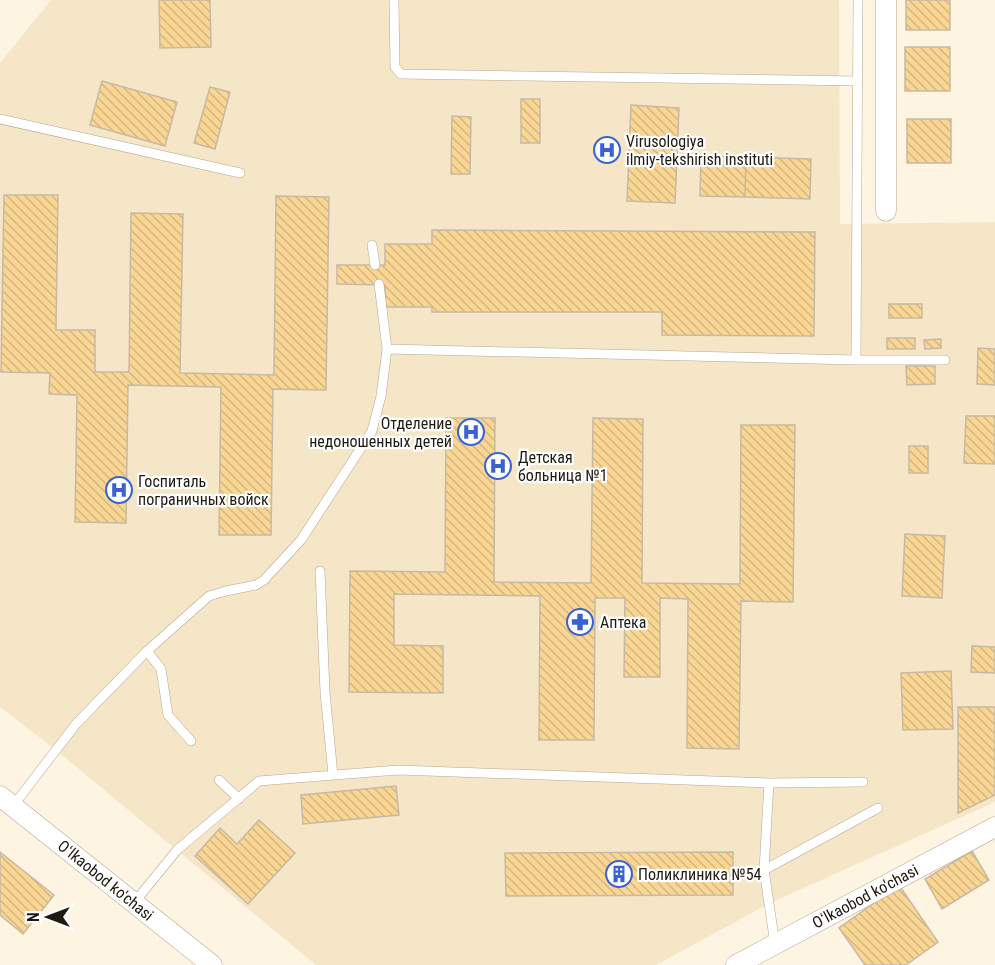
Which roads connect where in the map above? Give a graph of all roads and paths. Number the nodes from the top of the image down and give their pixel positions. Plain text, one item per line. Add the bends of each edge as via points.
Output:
1 (394, 0) edge
2 (858, 0) edge
3 (886, 0) edge
4 (858, 81) junction
5 (0, 119) edge
6 (240, 173) dead end
7 (886, 211) dead end
8 (372, 245) dead end
9 (375, 265) dead end
10 (379, 284) dead end
11 (387, 349) junction
12 (856, 360) junction
13 (945, 360) dead end
14 (320, 571) dead end
15 (147, 651) junction
16 (191, 741) dead end
17 (333, 775) junction
18 (219, 780) dead end
19 (863, 782) dead end
20 (769, 783) junction
21 (239, 798) junction
22 (7, 801) edge
23 (878, 808) dead end
24 (995, 827) edge
25 (764, 870) junction
26 (134, 903) junction
27 (775, 944) junction
28 (212, 965) edge
29 (736, 965) edge

1 - 4 lane via 395,67 401,74
2 - 4 lane
3 - 7 street
4 - 12 lane
5 - 6 lane
8 - 9 lane
10 - 11 lane
11 - 12 lane
11 - 15 lane via 372,431 301,540 264,580 209,596
12 - 13 lane
14 - 17 lane
15 - 16 lane via 161,669 168,715
15 - 22 lane
17 - 20 lane via 398,770
17 - 21 lane via 260,781
18 - 21 lane
19 - 20 lane
20 - 25 lane
21 - 26 lane via 177,850
22 - 26 street, Oʻlkaobod ko'chasi
23 - 25 lane
24 - 27 street, Oʻlkaobod ko'chasi
25 - 27 lane
26 - 28 street, Oʻlkaobod ko'chasi
27 - 29 street, Oʻlkaobod ko'chasi

